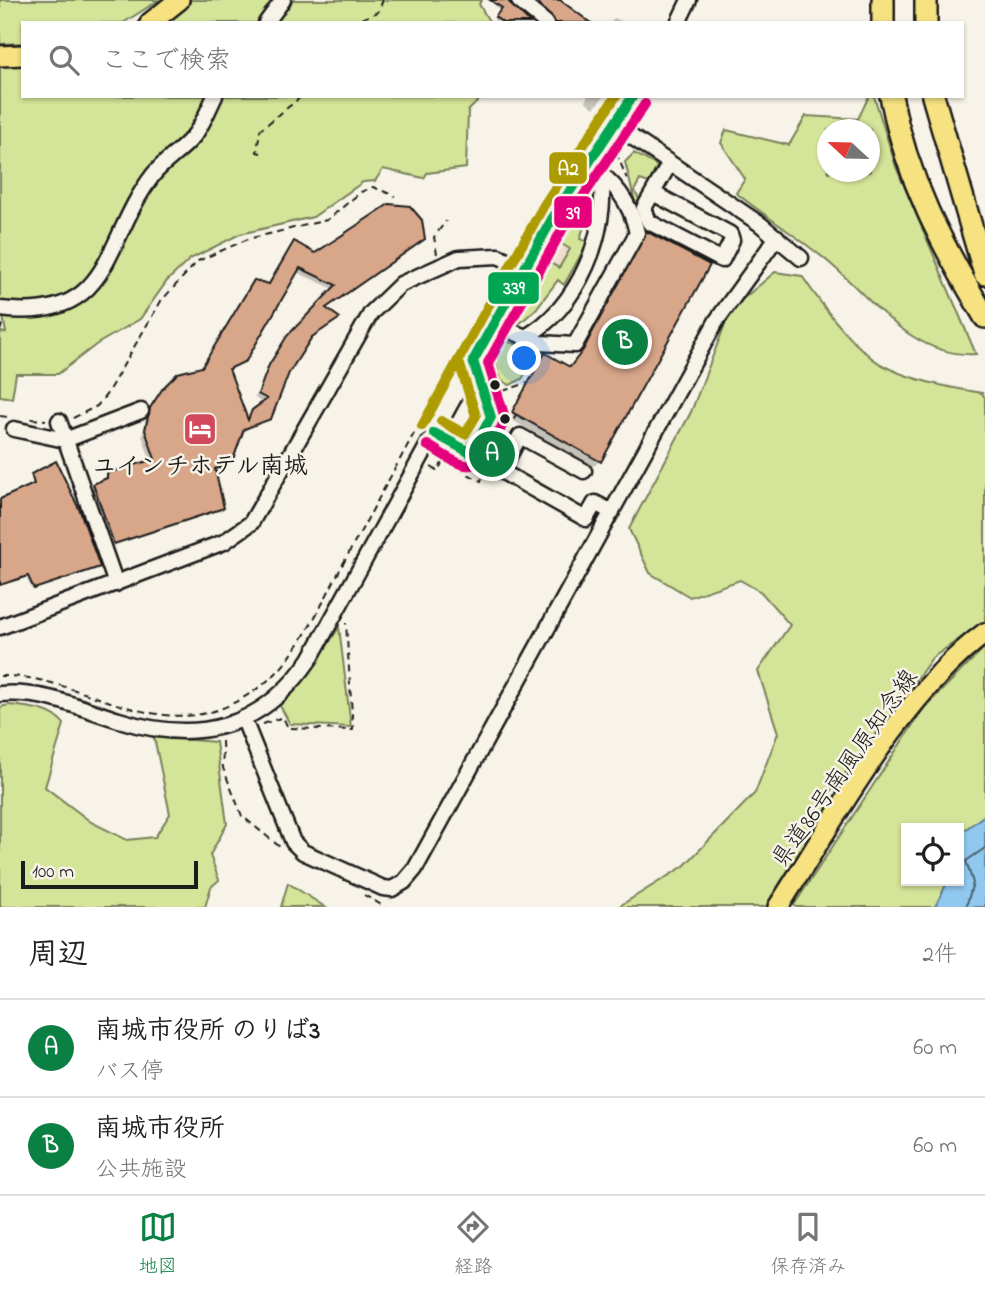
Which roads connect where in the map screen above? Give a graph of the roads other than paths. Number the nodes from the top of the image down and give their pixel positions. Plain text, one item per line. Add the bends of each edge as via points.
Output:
1 (179, 0) edge
2 (283, 0) edge
3 (689, 0) edge
4 (883, 0) edge
5 (926, 0) edge
6 (519, 1) edge
7 (153, 21) edge
8 (267, 21) edge
9 (544, 21) edge
10 (679, 21) edge
11 (883, 21) edge
12 (926, 21) edge
13 (21, 55) edge
14 (0, 56) edge
15 (214, 98) edge
16 (633, 98) edge
17 (892, 98) edge
18 (934, 98) edge
19 (614, 125) junction
20 (587, 163) junction
21 (670, 163) junction
22 (601, 173) junction
23 (653, 193) junction
24 (777, 237) junction
25 (801, 258) dead end
26 (525, 268) junction
27 (985, 274) edge
28 (0, 309) edge
29 (985, 317) edge
30 (494, 324) junction
31 (524, 338) junction
32 (473, 360) junction
33 (141, 411) dead end
34 (17, 421) road end
35 (59, 421) road end
36 (434, 433) junction
37 (65, 440) junction
38 (471, 453) junction
39 (494, 469) junction
40 (584, 471) dead end
41 (612, 512) junction
42 (116, 584) junction
43 (0, 627) edge
44 (985, 633) edge
45 (0, 694) edge
46 (246, 724) junction
47 (778, 907) edge

1 - 7 main road
2 - 8 street
3 - 10 street
4 - 11 highway
5 - 12 highway
6 - 9 street
13 - 14 main road
15 - 28 street via 193,137 153,176 109,261 81,296 25,312
16 - 19 street
17 - 29 highway via 912,178
18 - 27 highway
19 - 20 street
19 - 21 street
20 - 22 street
20 - 26 street
21 - 23 street
21 - 24 street
22 - 31 street via 604,194 593,252 556,312
22 - 31 street via 627,201 637,233 575,345
23 - 23 street via 644,208 649,222 722,260 732,240 730,234
24 - 25 street
24 - 41 street via 717,320
26 - 30 street
26 - 42 street via 498,256 459,258 401,284 371,313 251,523 224,542
30 - 31 street
30 - 32 street
32 - 36 street
32 - 38 street via 491,417
33 - 37 street
34 - 37 street
35 - 37 street
36 - 38 street
36 - 46 street via 310,659 286,690
37 - 42 street
38 - 39 street
39 - 40 street via 520,436
39 - 41 street via 586,519 595,503
41 - 46 street via 415,869 397,887 383,888 303,852 283,822
42 - 43 street
44 - 47 main road, 県道86号南風原知念線 via 910,707
45 - 46 street via 45,697 166,731 195,732

